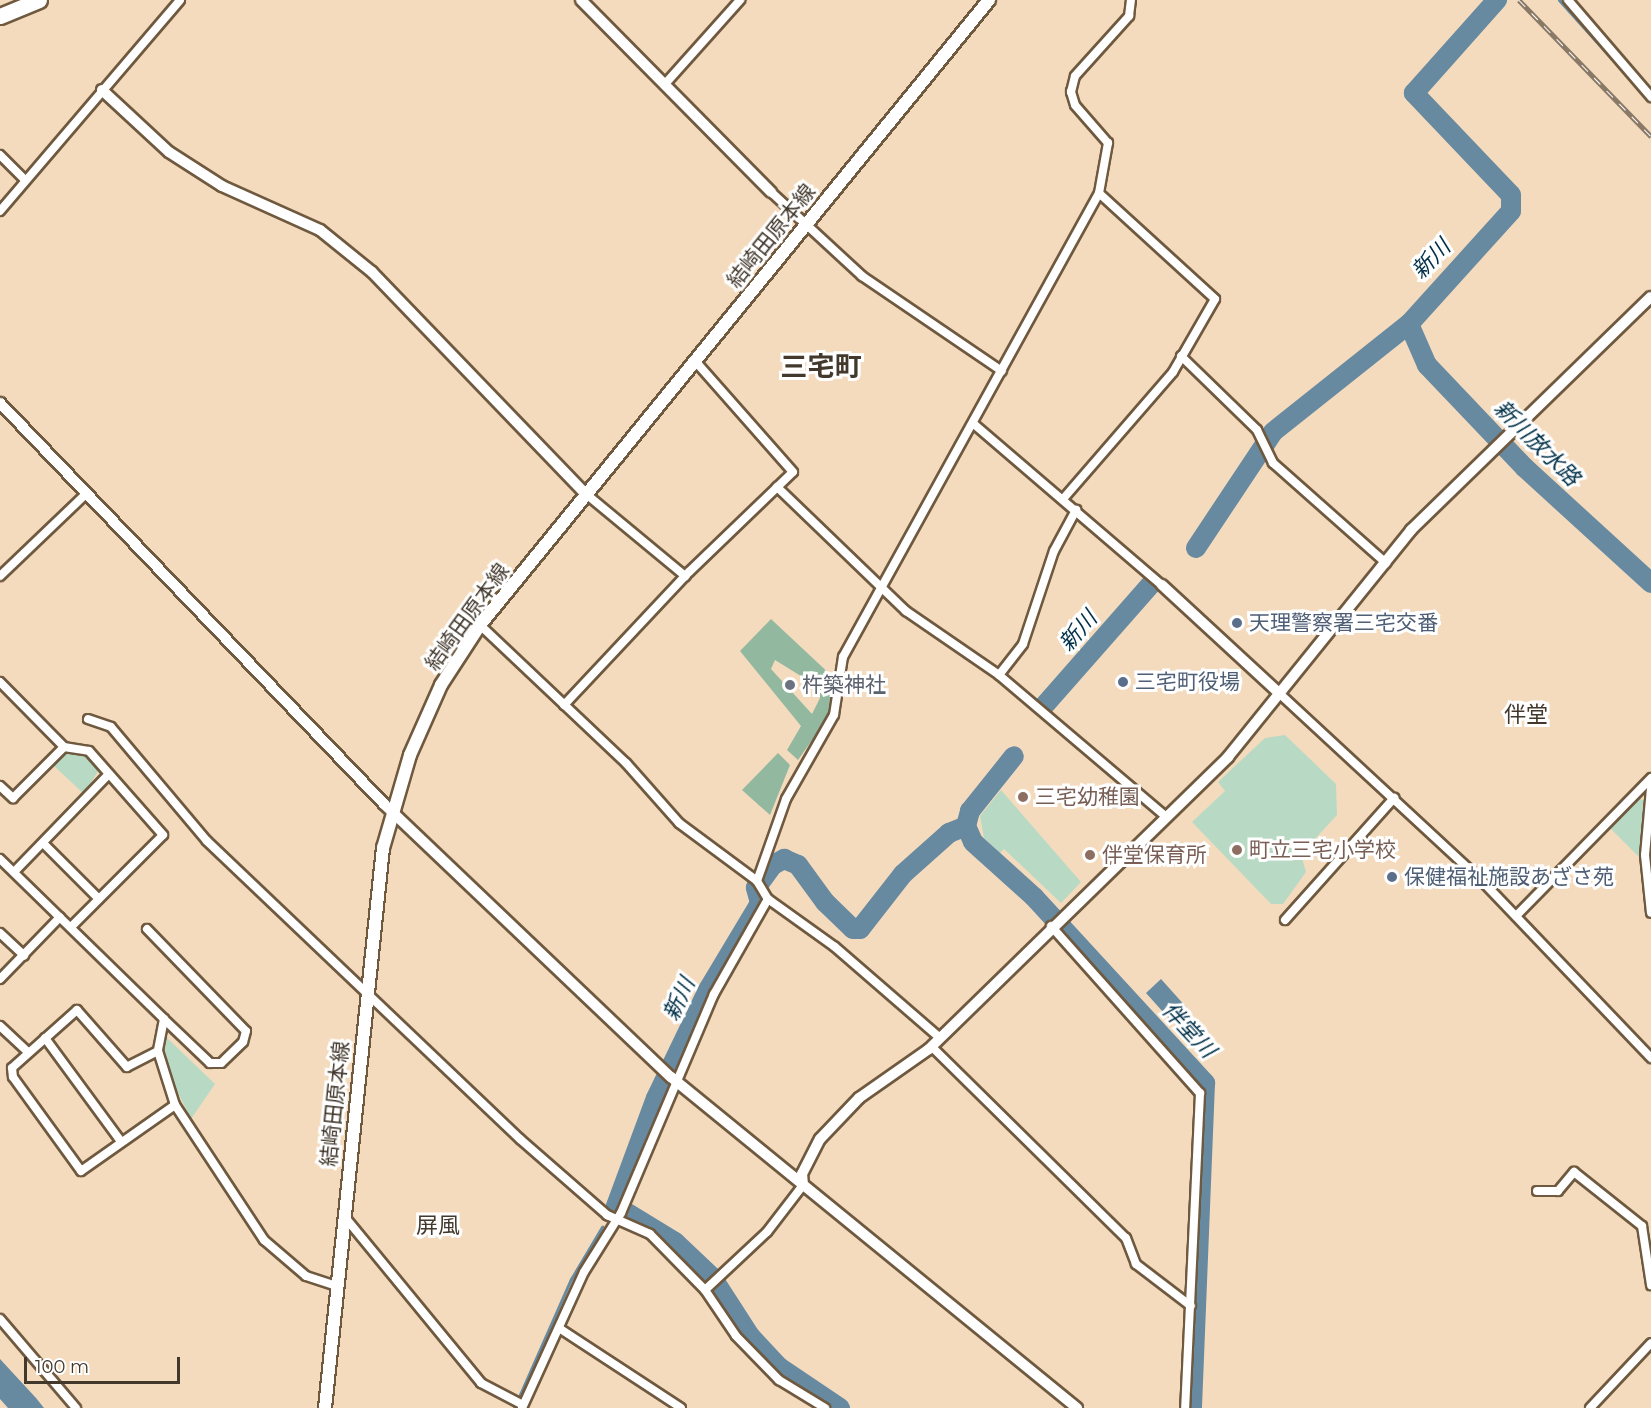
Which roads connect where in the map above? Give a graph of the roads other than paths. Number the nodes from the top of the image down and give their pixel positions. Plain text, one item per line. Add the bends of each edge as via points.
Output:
1 (39, 0) edge
2 (180, 0) edge
3 (580, 0) edge
4 (740, 0) edge
5 (989, 0) edge
6 (1131, 0) edge
7 (1568, 0) edge
8 (0, 16) edge
9 (665, 84) junction
10 (102, 90) junction
11 (1651, 97) edge
12 (0, 155) edge
13 (24, 179) junction
14 (771, 192) joint
15 (1099, 193) junction
16 (0, 211) edge
17 (806, 223) junction
18 (1651, 297) edge
19 (1181, 356) junction
20 (695, 361) junction
21 (1002, 371) junction
22 (0, 403) edge
23 (975, 425) junction
24 (777, 487) junction
25 (87, 493) junction
26 (586, 494) junction
27 (1063, 499) junction
28 (1076, 510) junction
29 (1386, 563) junction
30 (0, 576) edge
31 (685, 576) junction
32 (880, 585) junction
33 (1162, 585) joint
34 (480, 625) junction
35 (999, 675) junction
36 (0, 682) edge
37 (1280, 694) junction
38 (564, 705) junction
39 (88, 719) dead end
40 (64, 747) junction
41 (109, 774) junction
42 (1651, 778) edge
43 (0, 786) edge
44 (1651, 788) edge
45 (1394, 798) junction
46 (392, 811) junction
47 (1164, 816) junction
48 (42, 843) junction
49 (0, 859) edge
50 (14, 872) junction
51 (757, 881) junction
52 (99, 899) junction
53 (768, 899) junction
54 (1651, 913) edge
55 (1516, 916) junction
56 (60, 917) junction
57 (1285, 920) dead end
58 (1055, 922) junction
59 (71, 927) junction
60 (147, 929) dead end
61 (0, 933) edge
62 (24, 955) junction
63 (0, 979) edge
64 (366, 992) junction
65 (164, 1019) junction
66 (0, 1026) edge
67 (45, 1038) junction
68 (940, 1038) junction
69 (932, 1047) junction
70 (158, 1051) junction
71 (28, 1052) junction
72 (1651, 1058) edge
73 (671, 1077) junction
74 (175, 1105) junction
75 (120, 1140) junction
76 (803, 1185) junction
77 (1537, 1191) dead end
78 (344, 1216) junction
79 (617, 1218) junction
80 (1651, 1285) edge
81 (337, 1286) junction
82 (705, 1290) junction
83 (1191, 1305) junction
84 (0, 1319) edge
85 (562, 1330) junction
86 (1651, 1343) edge
87 (523, 1406) edge
88 (76, 1408) edge
89 (325, 1408) edge
90 (681, 1408) edge
91 (825, 1408) edge
92 (1077, 1408) edge
93 (1185, 1408) edge
94 (1590, 1408) edge

1 - 8 highway
2 - 10 street
3 - 9 street
4 - 9 street
5 - 17 main road, 結崎田原本線
6 - 15 street via 1129,16 1075,76 1071,92 1075,105 1108,143
7 - 11 street
9 - 14 street
10 - 13 street
10 - 26 street via 169,152 222,186 320,230 372,272
12 - 13 street
13 - 16 street
14 - 17 street
15 - 19 street via 1215,299
15 - 21 street
17 - 20 main road, 結崎田原本線
17 - 21 street via 862,276
18 - 29 street via 1412,530
19 - 27 street via 1173,372
19 - 29 street via 1257,430 1274,463
20 - 24 street via 793,472
20 - 26 main road, 結崎田原本線
21 - 23 street
22 - 25 street
23 - 27 street
23 - 32 street
24 - 31 street
24 - 32 street
25 - 30 street
25 - 46 street
26 - 31 street
26 - 34 main road, 結崎田原本線
27 - 28 street
28 - 33 street
28 - 35 street via 1054,551 1023,644
29 - 37 street
31 - 38 street
32 - 35 street via 906,610
32 - 51 street via 843,657 834,715 786,800
33 - 37 street
34 - 38 street
34 - 46 main road, 結崎田原本線 via 441,686
35 - 47 street
36 - 40 street
37 - 45 street
37 - 47 street via 1228,756
38 - 51 street via 679,823
39 - 64 street via 111,727 207,841
40 - 41 street via 89,751
40 - 43 street via 13,798
41 - 48 street
41 - 52 street via 163,835
42 - 55 street
44 - 54 street via 1645,855
45 - 55 street
45 - 57 street
46 - 64 main road, 結崎田原本線
46 - 73 street
47 - 58 street
48 - 50 street
48 - 52 street
49 - 50 street
50 - 56 street
51 - 53 street
52 - 59 street
53 - 68 street via 835,946
53 - 73 street
55 - 72 street
56 - 59 street
56 - 62 street
58 - 68 street
58 - 83 street via 1200,1093
59 - 65 street
60 - 65 street via 246,1031 221,1063 210,1063
61 - 62 street
62 - 63 street
64 - 78 main road, 結崎田原本線
64 - 79 street via 520,1140
65 - 70 street
66 - 71 street
67 - 70 street via 77,1010 127,1067
67 - 71 street
67 - 75 street
68 - 69 street
69 - 76 street via 859,1098 820,1139 802,1174
69 - 83 street via 1126,1238 1136,1264
70 - 74 street
71 - 75 street via 12,1068 13,1077 81,1171
73 - 76 street
73 - 79 street
74 - 75 street
74 - 81 street via 264,1240 284,1262
76 - 82 street via 766,1232
76 - 92 street
77 - 80 street via 1558,1191 1574,1172 1642,1226
78 - 81 main road, 結崎田原本線
78 - 87 street via 466,1366 493,1393
79 - 82 street via 650,1234
79 - 85 street via 584,1272
81 - 89 main road, 結崎田原本線
82 - 91 street via 736,1336 779,1380
83 - 93 street
84 - 88 street
85 - 87 street
85 - 90 street
86 - 94 street

